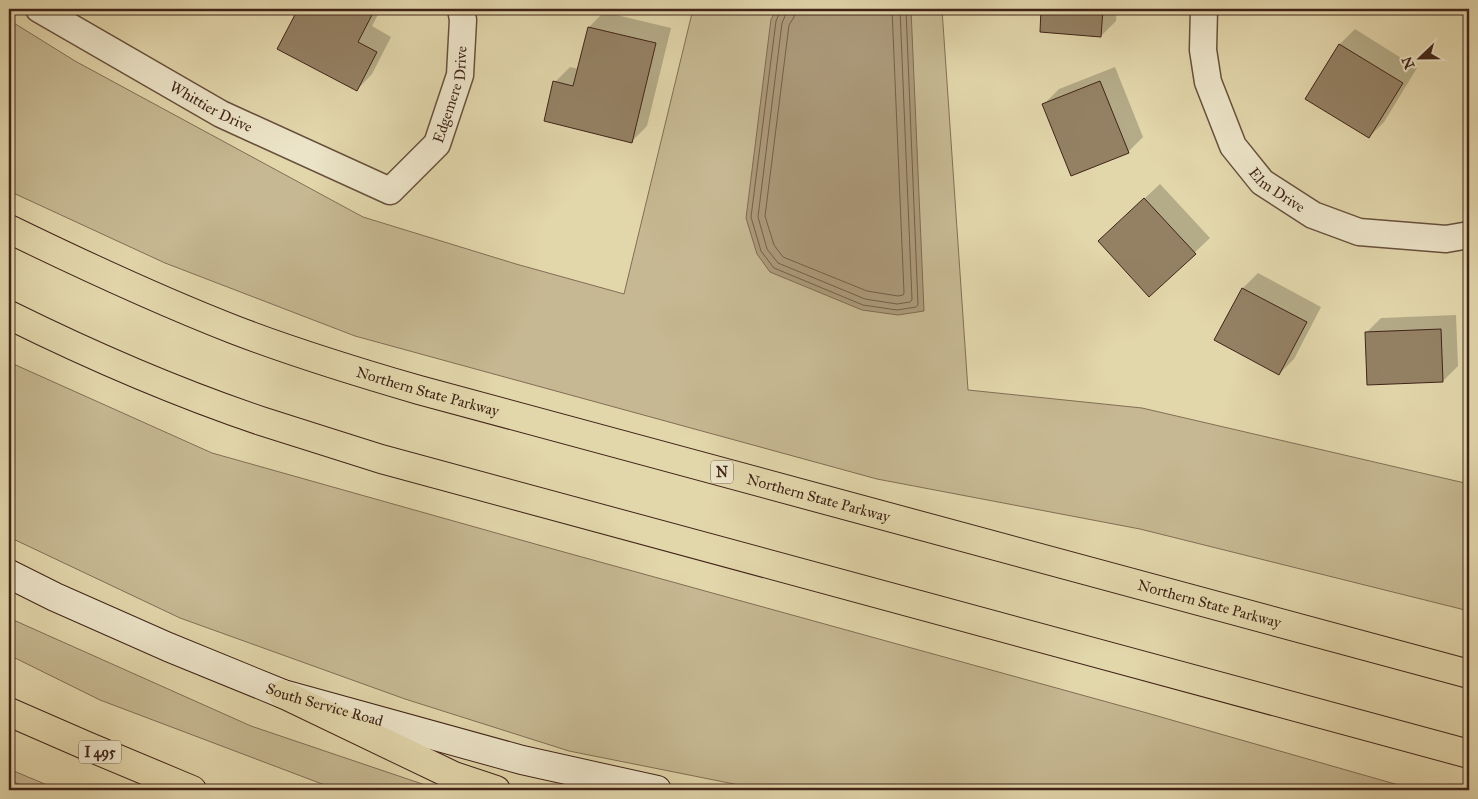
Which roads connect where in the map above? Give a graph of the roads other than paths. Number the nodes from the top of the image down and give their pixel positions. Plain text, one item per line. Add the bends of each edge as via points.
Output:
1 (39, 9) edge
2 (461, 9) edge
3 (1204, 9) edge
4 (390, 191) joint
5 (9, 229) edge
6 (1469, 236) edge
7 (9, 315) edge
8 (9, 574) edge
9 (1469, 674) edge
10 (283, 694) junction
11 (9, 712) edge
12 (1469, 754) edge
13 (192, 790) edge
14 (496, 790) edge
15 (658, 790) edge

1 - 4 street, Whittier Drive via 221,114
2 - 4 street, Edgemere Drive via 460,75 437,144
3 - 6 street, Elm Drive via 1203,50 1208,82 1233,146 1262,182 1313,215 1359,232 1446,239
5 - 9 highway, Northern State Parkway / N via 179,308 359,372
7 - 12 highway via 200,398 381,459
8 - 10 main road, South Service Road via 168,647
10 - 14 highway via 454,776
10 - 15 main road, South Service Road via 522,760
11 - 13 highway, I 495

